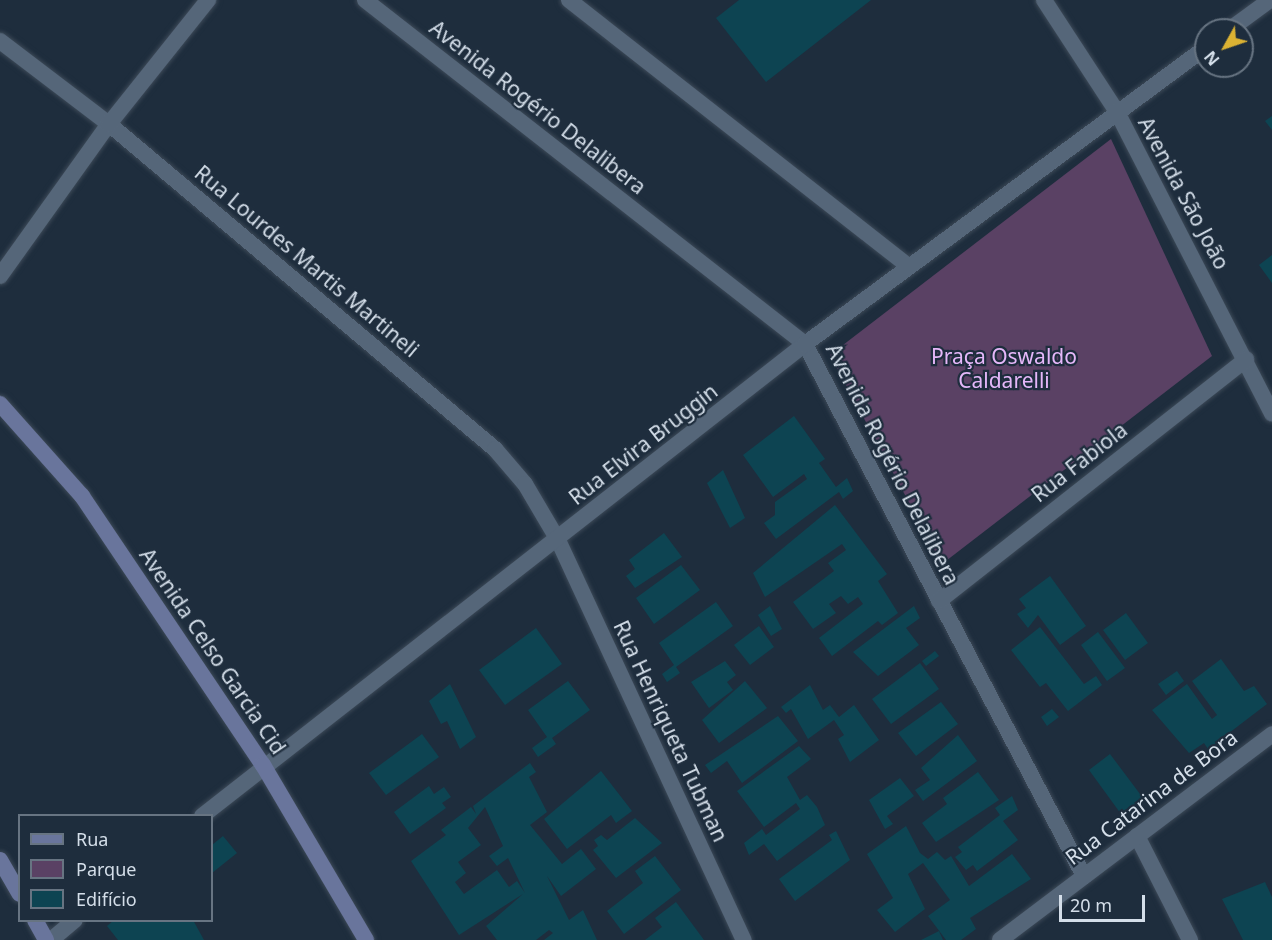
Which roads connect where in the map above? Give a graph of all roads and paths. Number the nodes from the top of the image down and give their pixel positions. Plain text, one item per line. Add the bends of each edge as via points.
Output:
1 (208, 0) edge
2 (365, 0) edge
3 (569, 0) edge
4 (1044, 0) edge
5 (1270, 0) edge
6 (1245, 18) edge
7 (0, 42) edge
8 (1194, 56) edge
9 (1117, 112) junction
10 (109, 124) junction
11 (909, 267) junction
12 (0, 276) edge
13 (805, 344) junction
14 (1246, 359) junction
15 (0, 404) edge
16 (1272, 413) edge
17 (558, 540) junction
18 (939, 601) junction
19 (1272, 734) edge
20 (263, 765) junction
21 (204, 814) edge
22 (1137, 836) junction
23 (0, 860) edge
24 (1084, 876) junction
25 (18, 891) edge
26 (36, 922) edge
27 (74, 922) edge
28 (49, 940) edge
29 (366, 940) edge
30 (744, 940) edge
31 (1000, 940) edge
32 (1190, 940) edge

1 - 10 street
2 - 13 street, Avenida Rogério Delalibera
3 - 11 street
4 - 9 street, Avenida São João
5 - 6 street
7 - 10 street, Rua Lourdes Martis Martineli
8 - 9 street, Rua Elvira Bruggin
9 - 11 street, Rua Elvira Bruggin
9 - 14 street, Avenida São João
10 - 12 street
10 - 17 street, Rua Lourdes Martis Martineli via 495,449 525,484
11 - 13 street, Rua Elvira Bruggin
13 - 17 street, Rua Elvira Bruggin
13 - 18 street, Avenida Rogério Delalibera
14 - 16 street, Avenida São João
14 - 18 street, Rua Fabiola
15 - 20 main road, Avenida Celso Garcia Cid via 82,496
17 - 20 street, Rua Elvira Bruggin
17 - 30 street, Rua Henriqueta Tubman
18 - 24 street, Avenida Rogério Delalibera
19 - 22 street, Rua Catarina de Bora
20 - 21 street, Rua Elvira Bruggin
20 - 29 main road, Avenida Celso Garcia Cid
22 - 24 street, Rua Catarina de Bora
22 - 32 street
23 - 25 main road
24 - 31 street, Rua Catarina de Bora
26 - 28 main road
27 - 28 street

